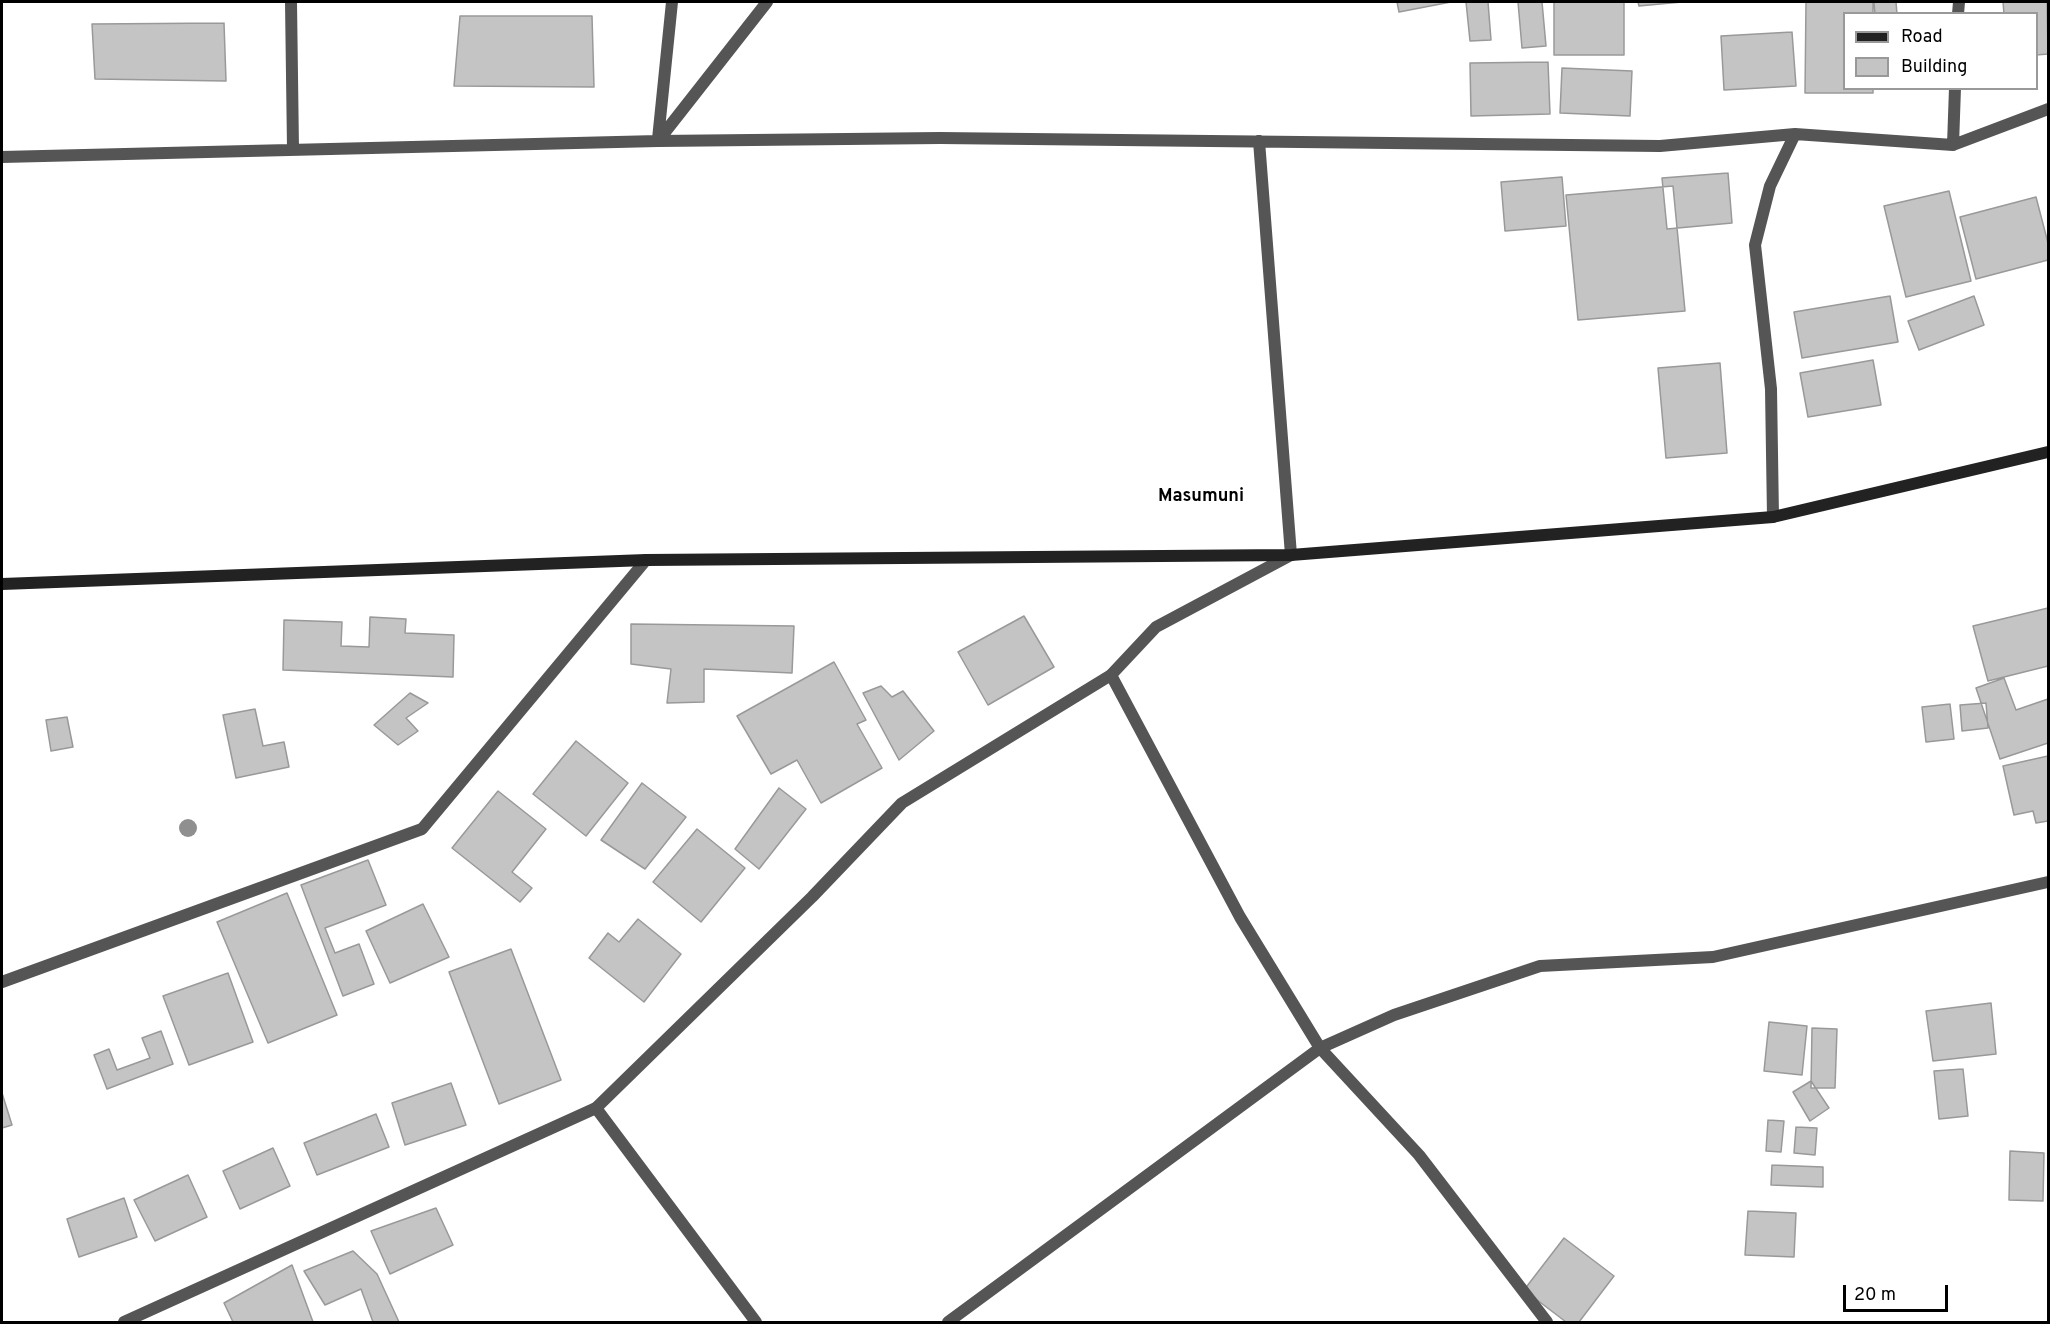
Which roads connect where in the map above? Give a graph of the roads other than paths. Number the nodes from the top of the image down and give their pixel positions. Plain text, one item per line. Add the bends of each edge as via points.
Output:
1 (291, 2) edge
2 (672, 2) edge
3 (767, 2) edge
4 (1955, 90) edge
5 (2049, 109) edge
6 (1795, 134) junction
7 (658, 141) junction
8 (1259, 141) junction
9 (1953, 145) junction
10 (293, 149) junction
11 (2, 157) edge
12 (2049, 452) edge
13 (1773, 517) junction
14 (1291, 555) junction
15 (646, 560) junction
16 (2, 584) edge
17 (1111, 675) junction
18 (2049, 882) edge
19 (2, 982) edge
20 (1320, 1048) junction
21 (596, 1108) junction
22 (124, 1323) edge
23 (756, 1323) edge
24 (948, 1323) edge
25 (1547, 1323) edge

1 - 10 street
2 - 7 street
3 - 7 street
4 - 9 street
5 - 9 street
6 - 8 street via 1660,146
6 - 9 street
6 - 13 street via 1770,186 1755,245 1771,388
7 - 8 street
7 - 10 street
8 - 14 street
10 - 11 street
12 - 13 main road
13 - 14 main road
14 - 15 main road
14 - 17 street via 1156,627
15 - 16 main road
15 - 19 street via 423,830
17 - 20 street via 1240,916
17 - 21 street via 902,803 812,897
18 - 20 street via 1713,957 1540,966 1394,1015
20 - 24 street
20 - 25 street via 1419,1155
21 - 22 street
21 - 23 street

